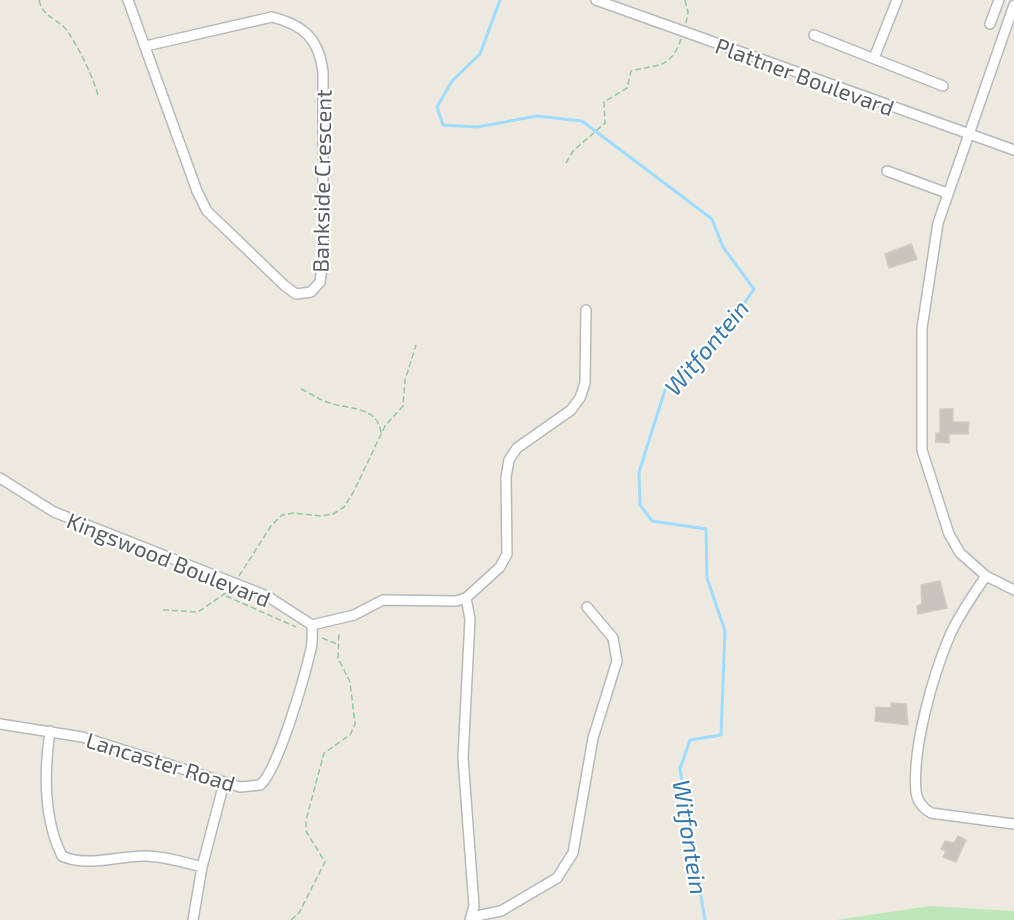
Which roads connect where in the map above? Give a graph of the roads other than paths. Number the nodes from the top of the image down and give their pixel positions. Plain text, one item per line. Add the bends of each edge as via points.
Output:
1 (128, 0) edge
2 (596, 0) edge
3 (897, 0) edge
4 (999, 0) edge
5 (1014, 5) edge
6 (990, 24) dead end
7 (814, 35) dead end
8 (146, 46) junction
9 (874, 58) junction
10 (943, 86) dead end
11 (967, 134) junction
12 (1014, 150) edge
13 (887, 171) dead end
14 (947, 194) junction
15 (586, 310) dead end
16 (0, 478) edge
17 (986, 576) junction
18 (1014, 590) edge
19 (466, 598) junction
20 (587, 607) dead end
21 (312, 630) junction
22 (0, 724) edge
23 (50, 731) junction
24 (224, 783) junction
25 (1014, 824) edge
26 (202, 867) junction
27 (471, 918) edge
28 (193, 920) edge

1 - 8 street, Bankside Crescent
2 - 11 street, Plattner Boulevard
3 - 9 street
4 - 6 street
5 - 11 street
7 - 9 street
8 - 8 street, Bankside Crescent via 207,211 285,286 296,294 311,292 320,282 323,262 323,72 317,44 285,20 272,17
9 - 10 street
11 - 12 street, Plattner Boulevard
11 - 14 street
13 - 14 street
14 - 17 street via 931,255 922,328 922,450 949,534 960,553
15 - 19 street via 585,383 580,398 571,410 517,448 510,460 506,477 507,554 500,567
16 - 21 street, Kingswood Boulevard via 54,512 267,596
17 - 18 street
17 - 25 street via 961,613 936,673 923,721 916,793 924,809 931,813
19 - 21 street via 383,600
19 - 27 street via 470,619 463,758
20 - 27 street via 613,638 617,661 593,738 573,853 557,878 501,911
21 - 24 street, Lancaster Road via 312,646 270,774 260,785 251,787
22 - 23 street, Lancaster Road
23 - 24 street, Lancaster Road via 143,755
23 - 26 street via 45,777 50,817 63,856 87,861 145,856
24 - 26 street
26 - 28 street

